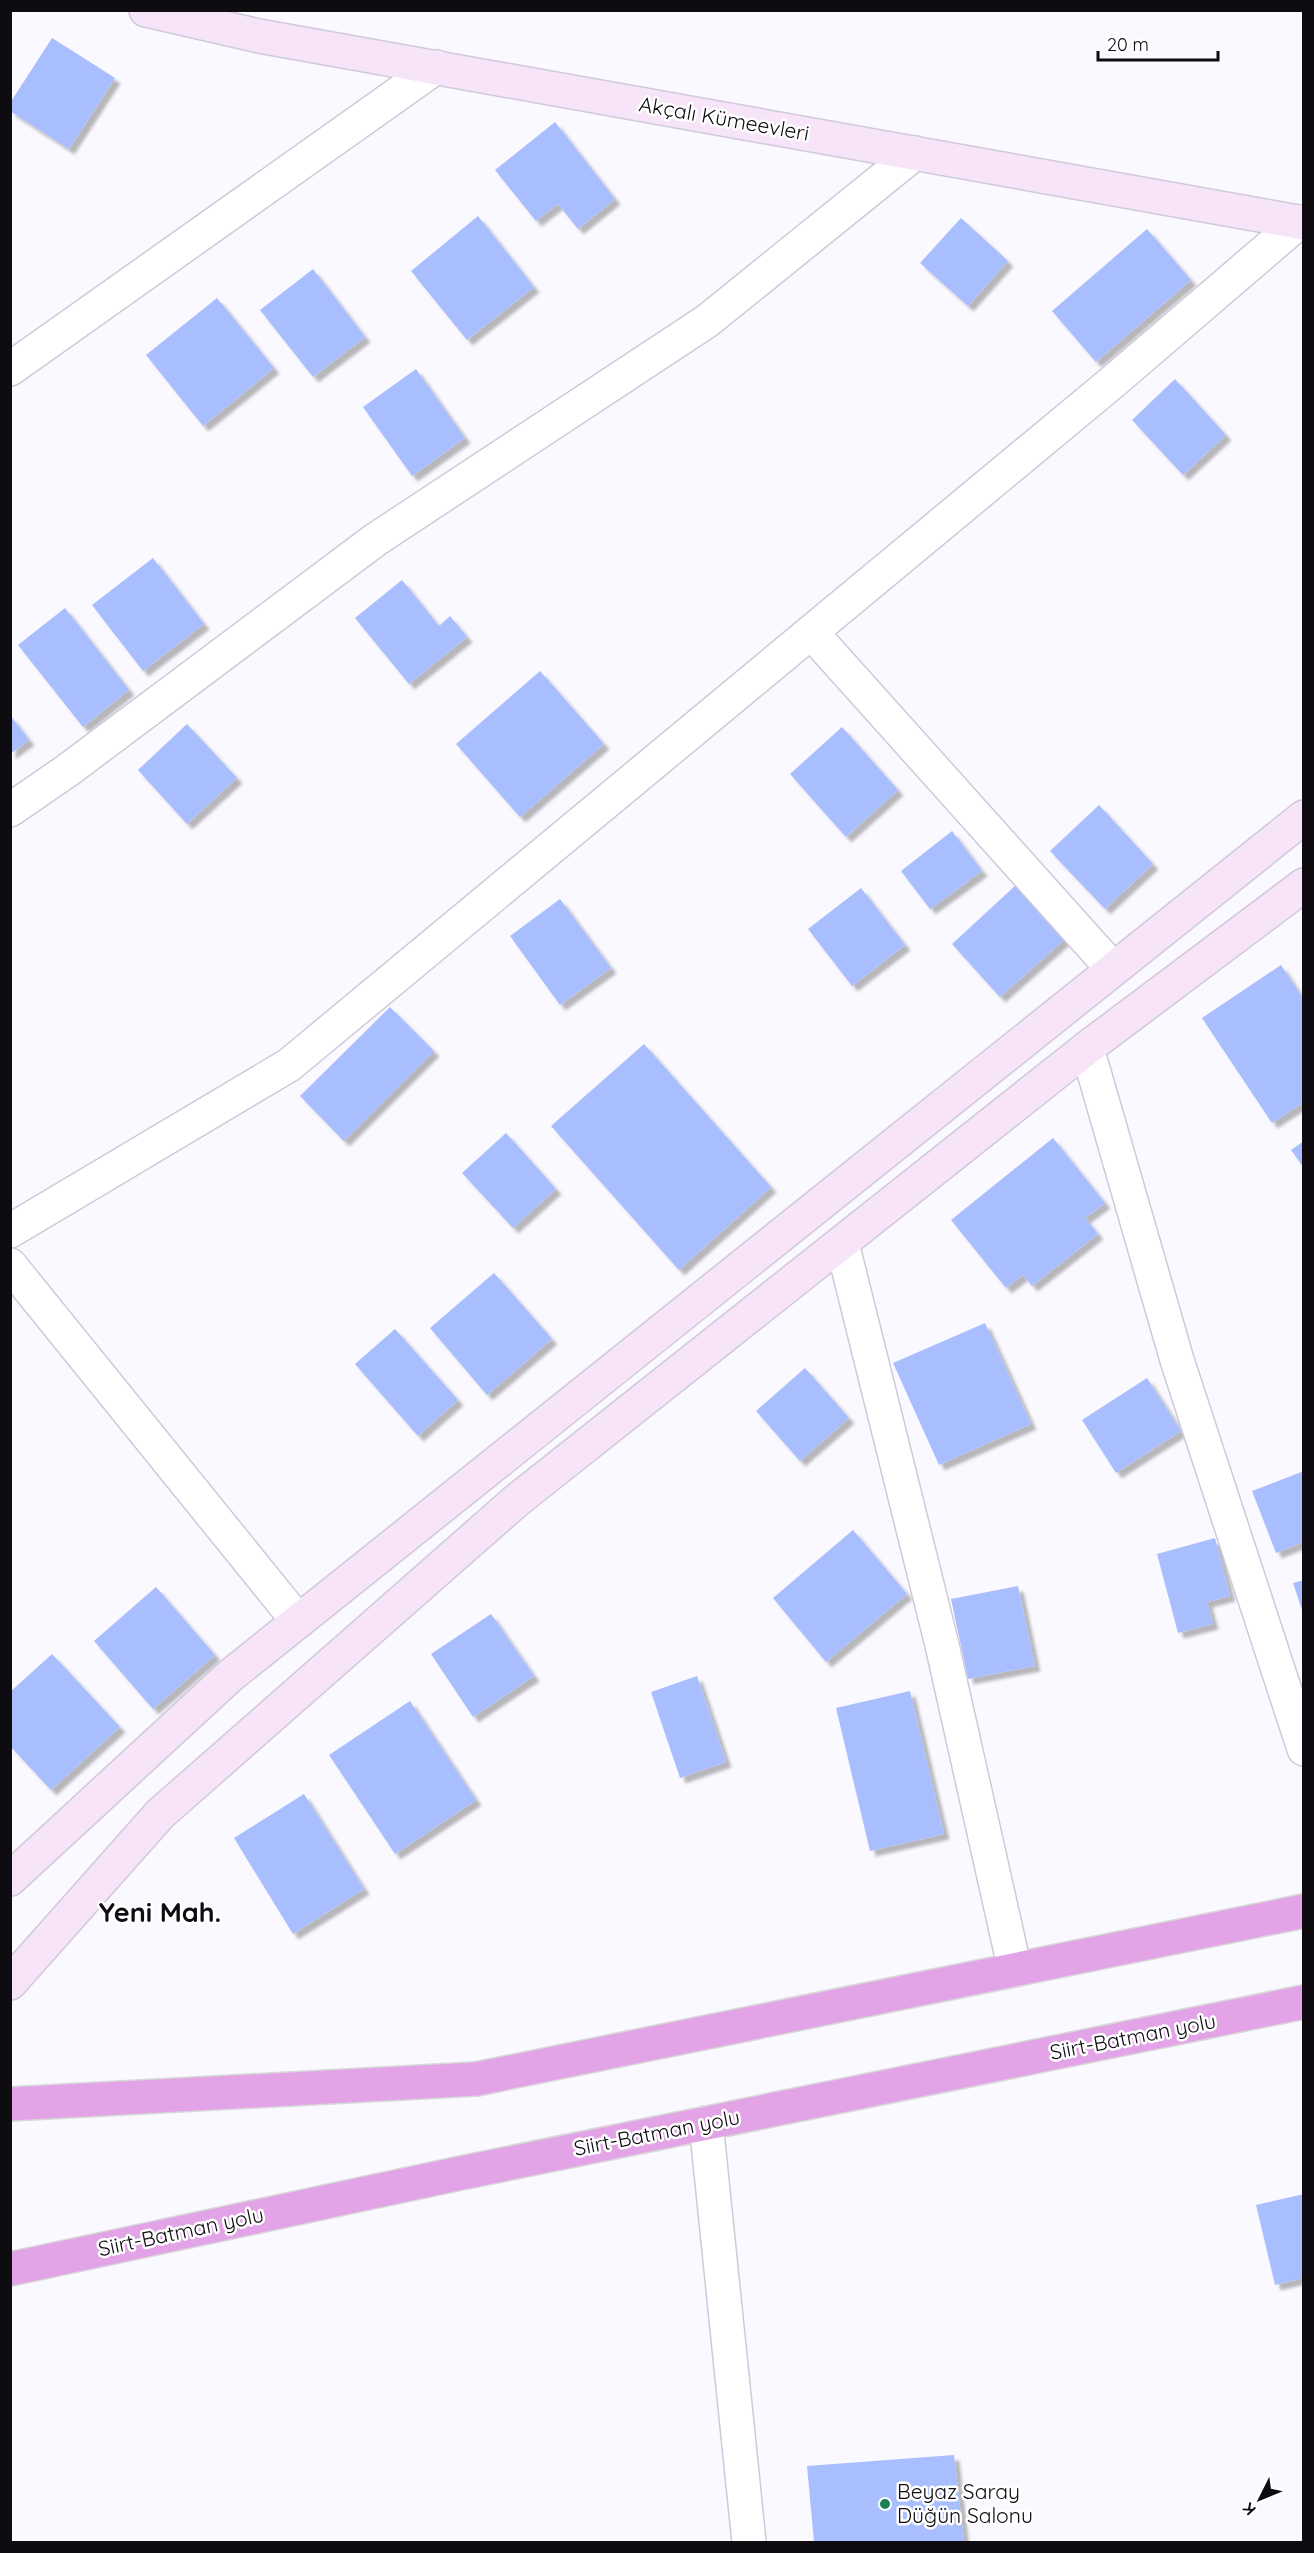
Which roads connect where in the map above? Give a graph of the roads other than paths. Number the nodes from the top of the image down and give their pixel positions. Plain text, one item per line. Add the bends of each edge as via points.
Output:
1 (146, 10) edge
2 (436, 67) junction
3 (915, 153) junction
4 (1301, 222) edge
5 (10, 369) edge
6 (811, 632) junction
7 (10, 810) edge
8 (1304, 818) edge
9 (1304, 885) edge
10 (1113, 969) junction
11 (1087, 1048) junction
12 (10, 1231) edge
13 (842, 1243) junction
14 (10, 1264) edge
15 (298, 1620) junction
16 (1304, 1749) edge
17 (10, 1879) edge
18 (1304, 1911) edge
19 (1015, 1970) junction
20 (10, 1983) edge
21 (1304, 2002) edge
22 (10, 2104) edge
23 (706, 2123) junction
24 (10, 2269) edge
25 (749, 2542) edge

1 - 2 main road, Akçalı Kümeevleri via 259,36
2 - 3 main road, Akçalı Kümeevleri
2 - 5 street
3 - 4 main road, Akçalı Kümeevleri
3 - 7 street via 707,321 375,540
4 - 6 street
6 - 10 street
6 - 12 street via 289,1065
8 - 10 main road
9 - 11 main road
10 - 15 main road
11 - 13 main road
11 - 16 street via 1177,1360
13 - 19 street via 942,1645
13 - 20 main road via 516,1501 160,1814
14 - 15 street
15 - 17 main road via 231,1675
18 - 19 highway
19 - 22 highway via 476,2079
21 - 23 highway, Siirt-Batman yolu
23 - 24 highway, Siirt-Batman yolu
23 - 25 street

